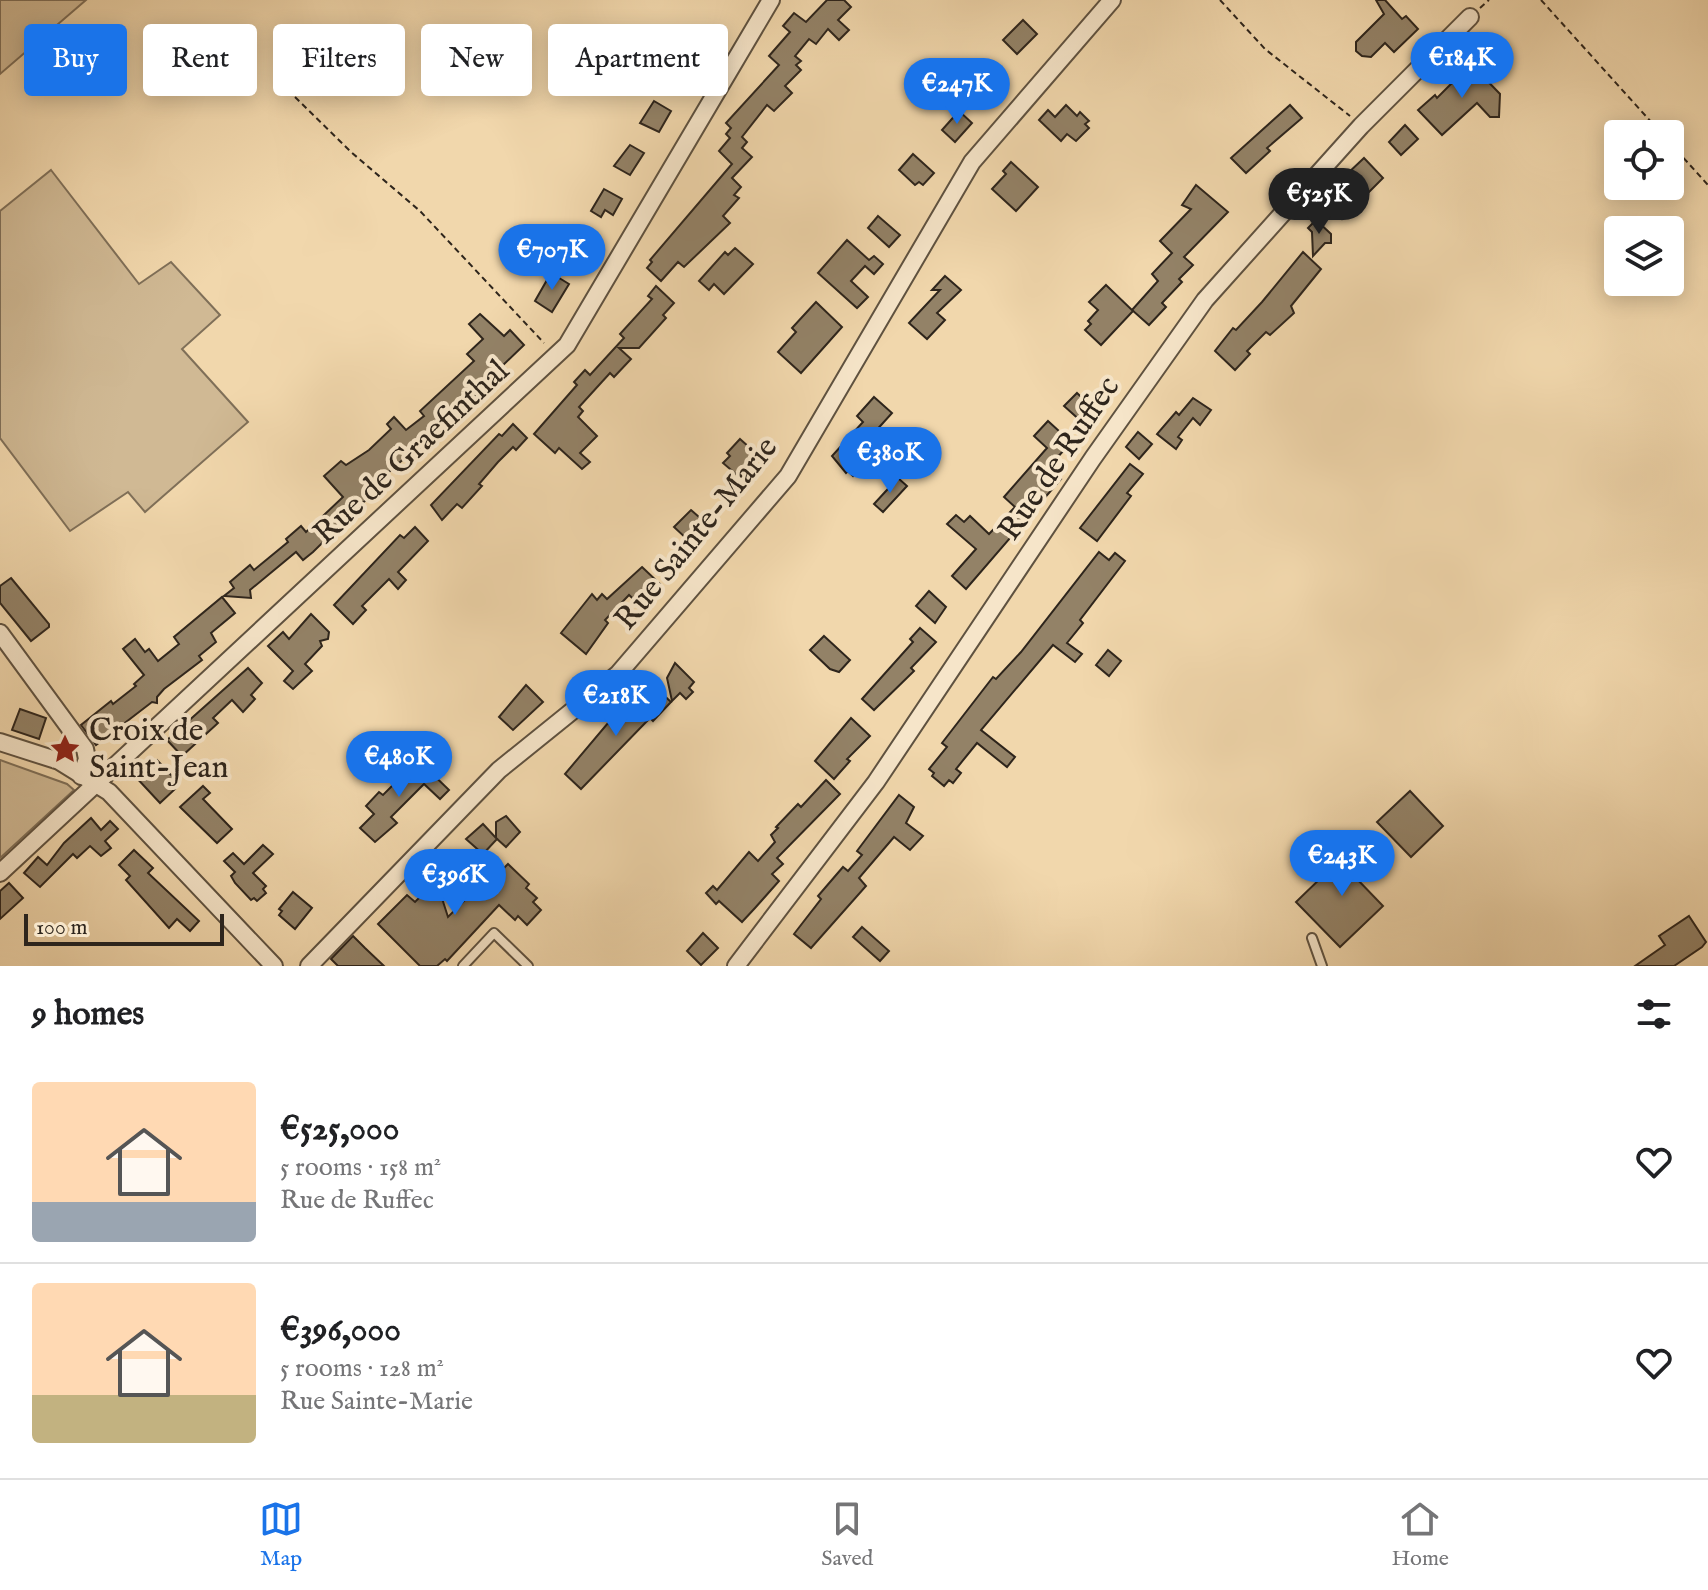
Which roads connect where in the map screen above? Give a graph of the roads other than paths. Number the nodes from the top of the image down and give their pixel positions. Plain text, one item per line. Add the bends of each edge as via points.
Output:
1 (771, 0) edge
2 (1112, 0) edge
3 (1470, 17) dead end
4 (0, 633) edge
5 (5, 744) edge
6 (81, 776) junction
7 (97, 784) junction
8 (0, 873) edge
9 (1312, 938) dead end
10 (274, 966) edge
11 (309, 966) edge
12 (463, 966) edge
13 (528, 966) edge
14 (736, 966) edge
15 (1322, 966) edge

1 - 7 street, Rue de Graefinthal via 567,345
2 - 11 street, Rue Sainte-Marie via 972,162 788,476 618,674 499,770
3 - 14 street, Rue de Ruffec via 1361,126 1205,300 876,782
4 - 6 street via 85,749
5 - 6 street via 59,761
6 - 7 street
7 - 8 street, Rue de Graefinthal
7 - 10 street
9 - 15 lane
12 - 13 lane via 494,933

